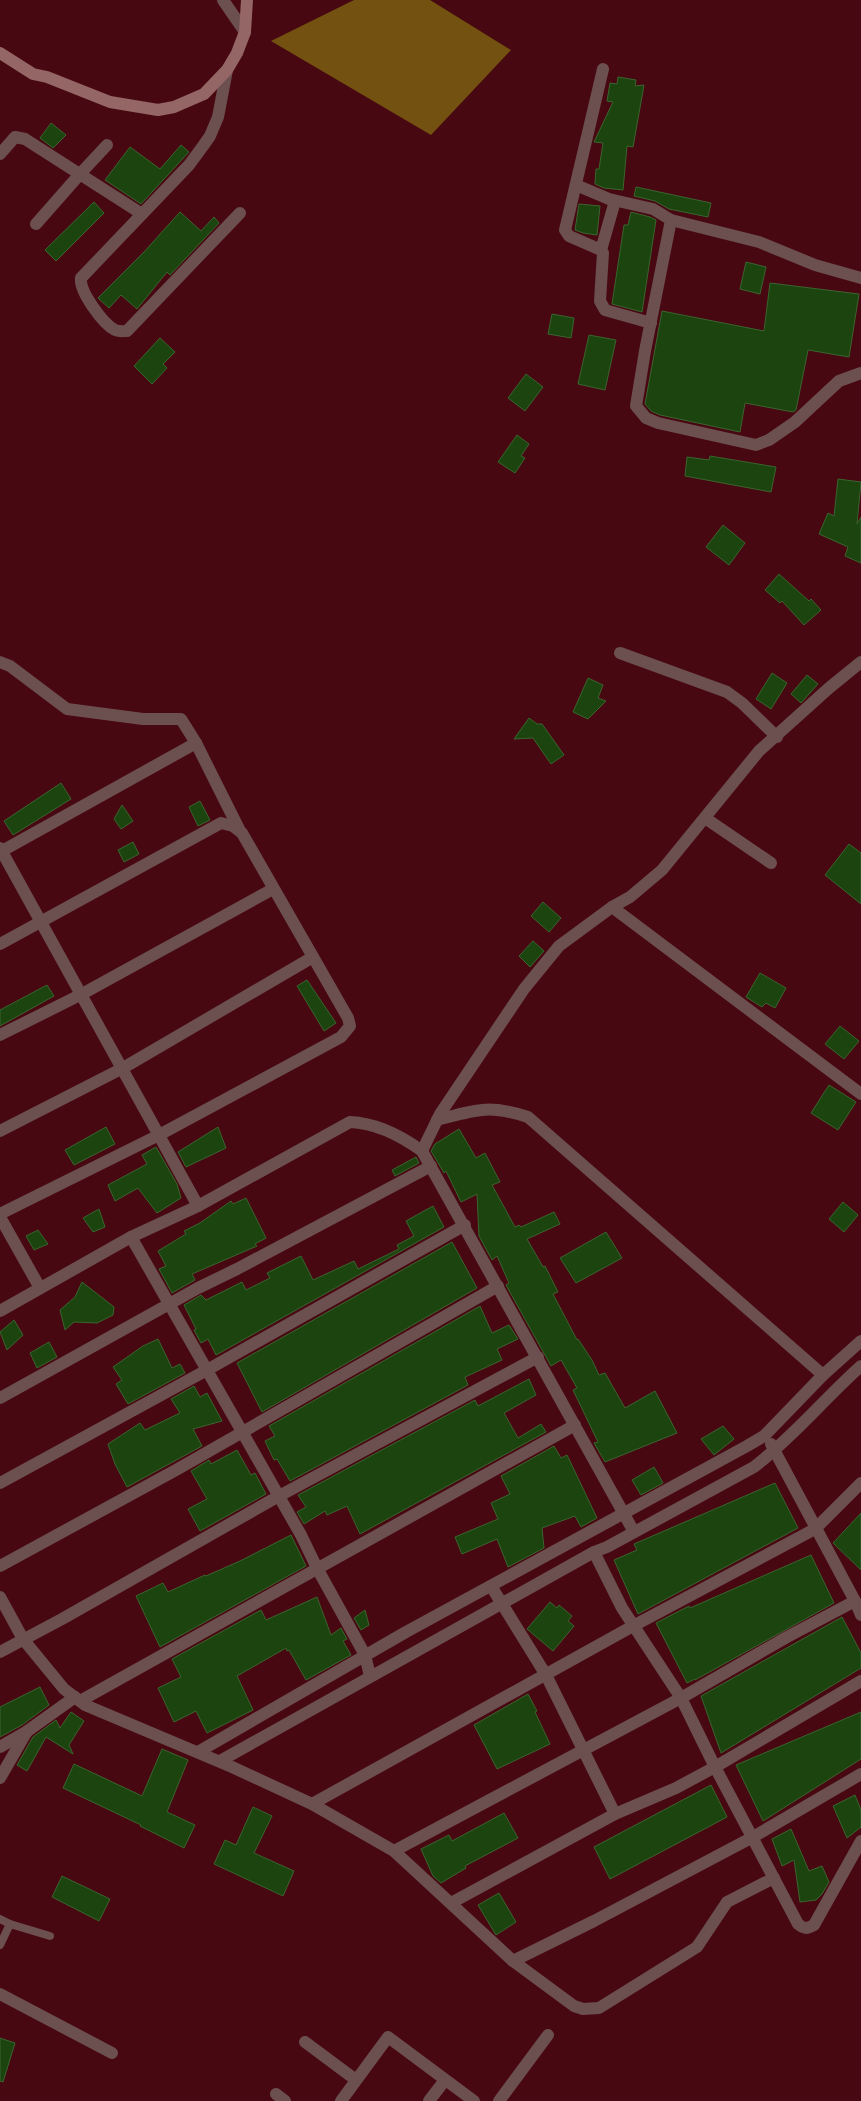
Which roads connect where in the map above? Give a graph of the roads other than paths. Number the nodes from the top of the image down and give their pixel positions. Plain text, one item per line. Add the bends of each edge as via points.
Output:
1 (223, 0) edge
2 (247, 0) edge
3 (245, 32) junction
4 (0, 53) edge
5 (603, 69) dead end
6 (227, 70) junction
7 (107, 145) dead end
8 (0, 154) edge
9 (80, 174) junction
10 (576, 186) junction
11 (615, 200) junction
12 (240, 213) dead end
13 (142, 214) junction
14 (671, 220) junction
15 (36, 224) dead end
16 (601, 250) junction
17 (861, 278) edge
18 (650, 323) junction
19 (861, 373) edge
20 (620, 653) dead end
21 (0, 662) edge
22 (861, 662) edge
23 (777, 737) junction
24 (196, 743) junction
25 (705, 818) junction
26 (242, 833) junction
27 (1, 851) edge
28 (770, 863) dead end
29 (273, 889) junction
30 (612, 907) junction
31 (42, 920) junction
32 (0, 944) edge
33 (313, 957) junction
34 (82, 994) junction
35 (0, 1035) edge
36 (122, 1068) junction
37 (861, 1094) edge
38 (437, 1120) junction
39 (0, 1131) edge
40 (159, 1135) junction
41 (422, 1151) junction
42 (430, 1166) junction
43 (198, 1206) junction
44 (0, 1215) edge
45 (465, 1225) junction
46 (131, 1237) junction
47 (498, 1286) junction
48 (40, 1288) junction
49 (170, 1304) junction
50 (0, 1311) edge
51 (861, 1341) edge
52 (538, 1357) junction
53 (861, 1366) edge
54 (207, 1370) junction
55 (823, 1375) junction
56 (0, 1398) edge
57 (575, 1425) junction
58 (243, 1433) junction
59 (764, 1436) junction
60 (776, 1451) junction
61 (0, 1483) edge
62 (861, 1483) edge
63 (279, 1496) junction
64 (625, 1514) junction
65 (815, 1529) junction
66 (634, 1532) junction
67 (594, 1552) junction
68 (0, 1566) edge
69 (317, 1568) junction
70 (491, 1586) junction
71 (0, 1597) edge
72 (855, 1601) junction
73 (503, 1603) junction
74 (861, 1615) edge
75 (633, 1626) junction
76 (23, 1639) junction
77 (0, 1652) edge
78 (365, 1655) junction
79 (546, 1675) junction
80 (370, 1676) junction
81 (861, 1681) edge
82 (681, 1698) junction
83 (77, 1699) junction
84 (26, 1732) junction
85 (0, 1747) edge
86 (584, 1749) junction
87 (198, 1752) junction
88 (220, 1761) junction
89 (714, 1767) junction
90 (861, 1774) edge
91 (0, 1778) edge
92 (312, 1804) junction
93 (615, 1814) junction
94 (752, 1837) junction
95 (861, 1841) edge
96 (394, 1851) junction
97 (774, 1878) junction
98 (452, 1903) junction
99 (0, 1919) edge
100 (10, 1924) junction
101 (50, 1936) dead end
102 (0, 1945) edge
103 (513, 1960) junction
104 (0, 1994) edge
105 (548, 2035) dead end
106 (305, 2042) dead end
107 (112, 2053) dead end
108 (356, 2080) junction
109 (445, 2080) junction
110 (341, 2101) edge
111 (429, 2101) edge
112 (474, 2101) edge
113 (499, 2101) edge

1 - 3 street
2 - 3 main road
3 - 6 main road
4 - 6 main road via 33,74 110,102 158,110 204,94
5 - 10 street
6 - 13 street via 218,117 210,136 189,165
7 - 9 street
8 - 9 street via 15,137 25,139
9 - 13 street
9 - 15 street
10 - 11 street
10 - 16 street via 566,234
11 - 14 street via 653,210
11 - 16 street
12 - 13 street via 127,330 118,332 86,297 80,284
14 - 17 street via 758,242 815,265
14 - 18 street
16 - 18 street via 602,306 605,310
18 - 19 street via 636,406 646,418 658,423 756,445 795,422 839,381
20 - 23 street via 727,692
21 - 24 street via 67,709 143,719 181,718
22 - 23 street
23 - 25 street via 759,751
24 - 26 street
24 - 27 street
25 - 28 street
25 - 30 street via 662,870 630,897
26 - 29 street
26 - 31 street via 233,826 220,823
27 - 31 street
29 - 33 street
29 - 34 street
30 - 37 street
30 - 38 street via 559,946 524,989
31 - 32 street
31 - 34 street
33 - 36 street
33 - 40 street via 348,1018 350,1026 341,1037
34 - 35 street
34 - 36 street
36 - 39 street
36 - 40 street
38 - 41 street
38 - 55 street via 478,1109 504,1109 528,1117
40 - 43 street
40 - 44 street
41 - 42 street
41 - 43 street via 387,1130 366,1122 350,1122
42 - 45 street
42 - 49 street
43 - 46 street
44 - 48 street
45 - 47 street
45 - 54 street
46 - 48 street
46 - 49 street
47 - 52 street
47 - 58 street
48 - 50 street
49 - 54 street
49 - 56 street
51 - 55 street
52 - 57 street
52 - 63 street
53 - 60 street
54 - 58 street
54 - 61 street
55 - 59 street
57 - 64 street
57 - 69 street
58 - 63 street
58 - 68 street
59 - 60 street
59 - 64 street
60 - 65 street
60 - 66 street via 754,1467
62 - 65 street
63 - 69 street
63 - 76 street
64 - 66 street
64 - 70 street
65 - 72 street
65 - 75 street
66 - 67 street
67 - 73 street
67 - 75 street
69 - 78 street
69 - 83 street
70 - 73 street
70 - 78 street
71 - 76 street
72 - 74 street
72 - 82 street
73 - 79 street
73 - 80 street
75 - 79 street
75 - 82 street
76 - 77 street
76 - 83 street via 64,1689
78 - 80 street
78 - 87 street
79 - 86 street
79 - 92 street
80 - 88 street
81 - 89 street
82 - 86 street
82 - 89 street
83 - 84 street
83 - 87 street
84 - 85 street
84 - 91 street
86 - 93 street
86 - 96 street
87 - 88 street
88 - 92 street
89 - 93 street via 676,1788
89 - 94 street
90 - 94 street
92 - 96 street
93 - 98 street
94 - 97 street
94 - 103 street
95 - 97 street via 814,1925 808,1928 798,1924
96 - 98 street
97 - 103 street via 727,1902 697,1948 599,2008 574,2006
98 - 103 street
99 - 100 lane
100 - 101 lane
100 - 102 lane
104 - 107 street
105 - 113 street
106 - 108 street
108 - 109 street via 388,2037
108 - 110 street
109 - 111 street
109 - 112 street

